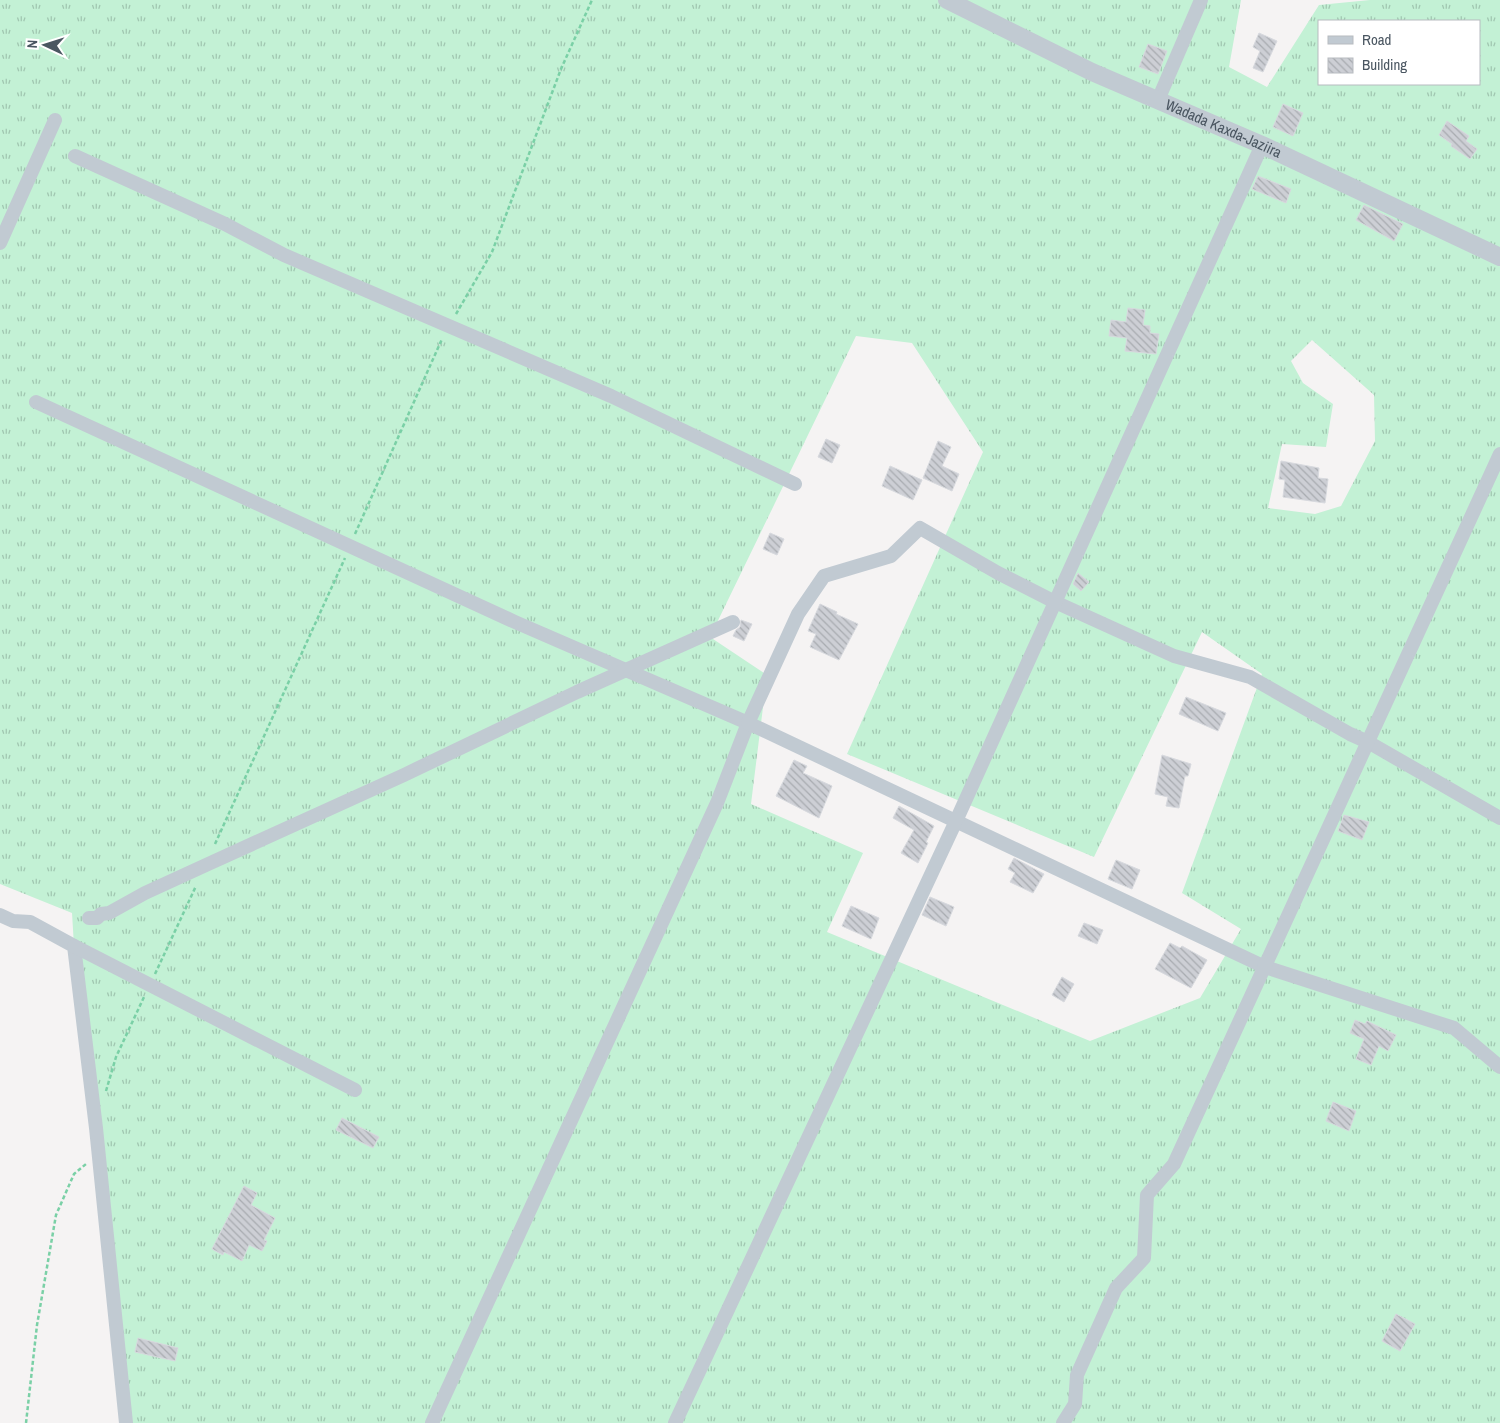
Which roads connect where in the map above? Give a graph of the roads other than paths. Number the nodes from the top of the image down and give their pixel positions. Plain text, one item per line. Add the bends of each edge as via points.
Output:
1 (946, 0) edge
2 (1201, 0) edge
3 (1158, 100) junction
4 (55, 120) dead end
5 (1262, 145) junction
6 (75, 156) dead end
7 (0, 243) edge
8 (1500, 257) edge
9 (36, 402) dead end
10 (1500, 454) edge
11 (795, 484) dead end
12 (907, 524) dead end
13 (920, 528) junction
14 (1055, 602) junction
15 (733, 622) dead end
16 (626, 670) junction
17 (748, 723) junction
18 (1368, 742) junction
19 (1500, 818) edge
20 (956, 821) junction
21 (0, 915) edge
22 (89, 918) dead end
23 (74, 946) junction
24 (1264, 967) junction
25 (1500, 1067) edge
26 (355, 1090) dead end
27 (126, 1423) edge
28 (432, 1423) edge
29 (675, 1423) edge
30 (1063, 1423) edge

1 - 3 street, Wadada Kaxda-Jaziira via 1092,72
2 - 3 street
3 - 5 street, Wadada Kaxda-Jaziira
4 - 7 street
5 - 8 street, Wadada Kaxda-Jaziira
5 - 14 street
6 - 11 street via 225,224 284,255 611,396
9 - 16 street
10 - 18 street
12 - 13 street
13 - 14 street
13 - 17 street via 891,556 824,576 798,614
14 - 18 street via 1174,656 1250,677
14 - 20 street
15 - 16 street
16 - 17 street
16 - 22 street via 206,864 108,913
17 - 20 street
17 - 28 street via 717,803
18 - 19 street
18 - 24 street
20 - 24 street
20 - 29 street
21 - 23 street via 13,921 30,922
23 - 26 street
23 - 27 street
24 - 25 street via 1454,1028
24 - 30 street via 1174,1164 1147,1195 1144,1258 1116,1288 1077,1375 1076,1404

